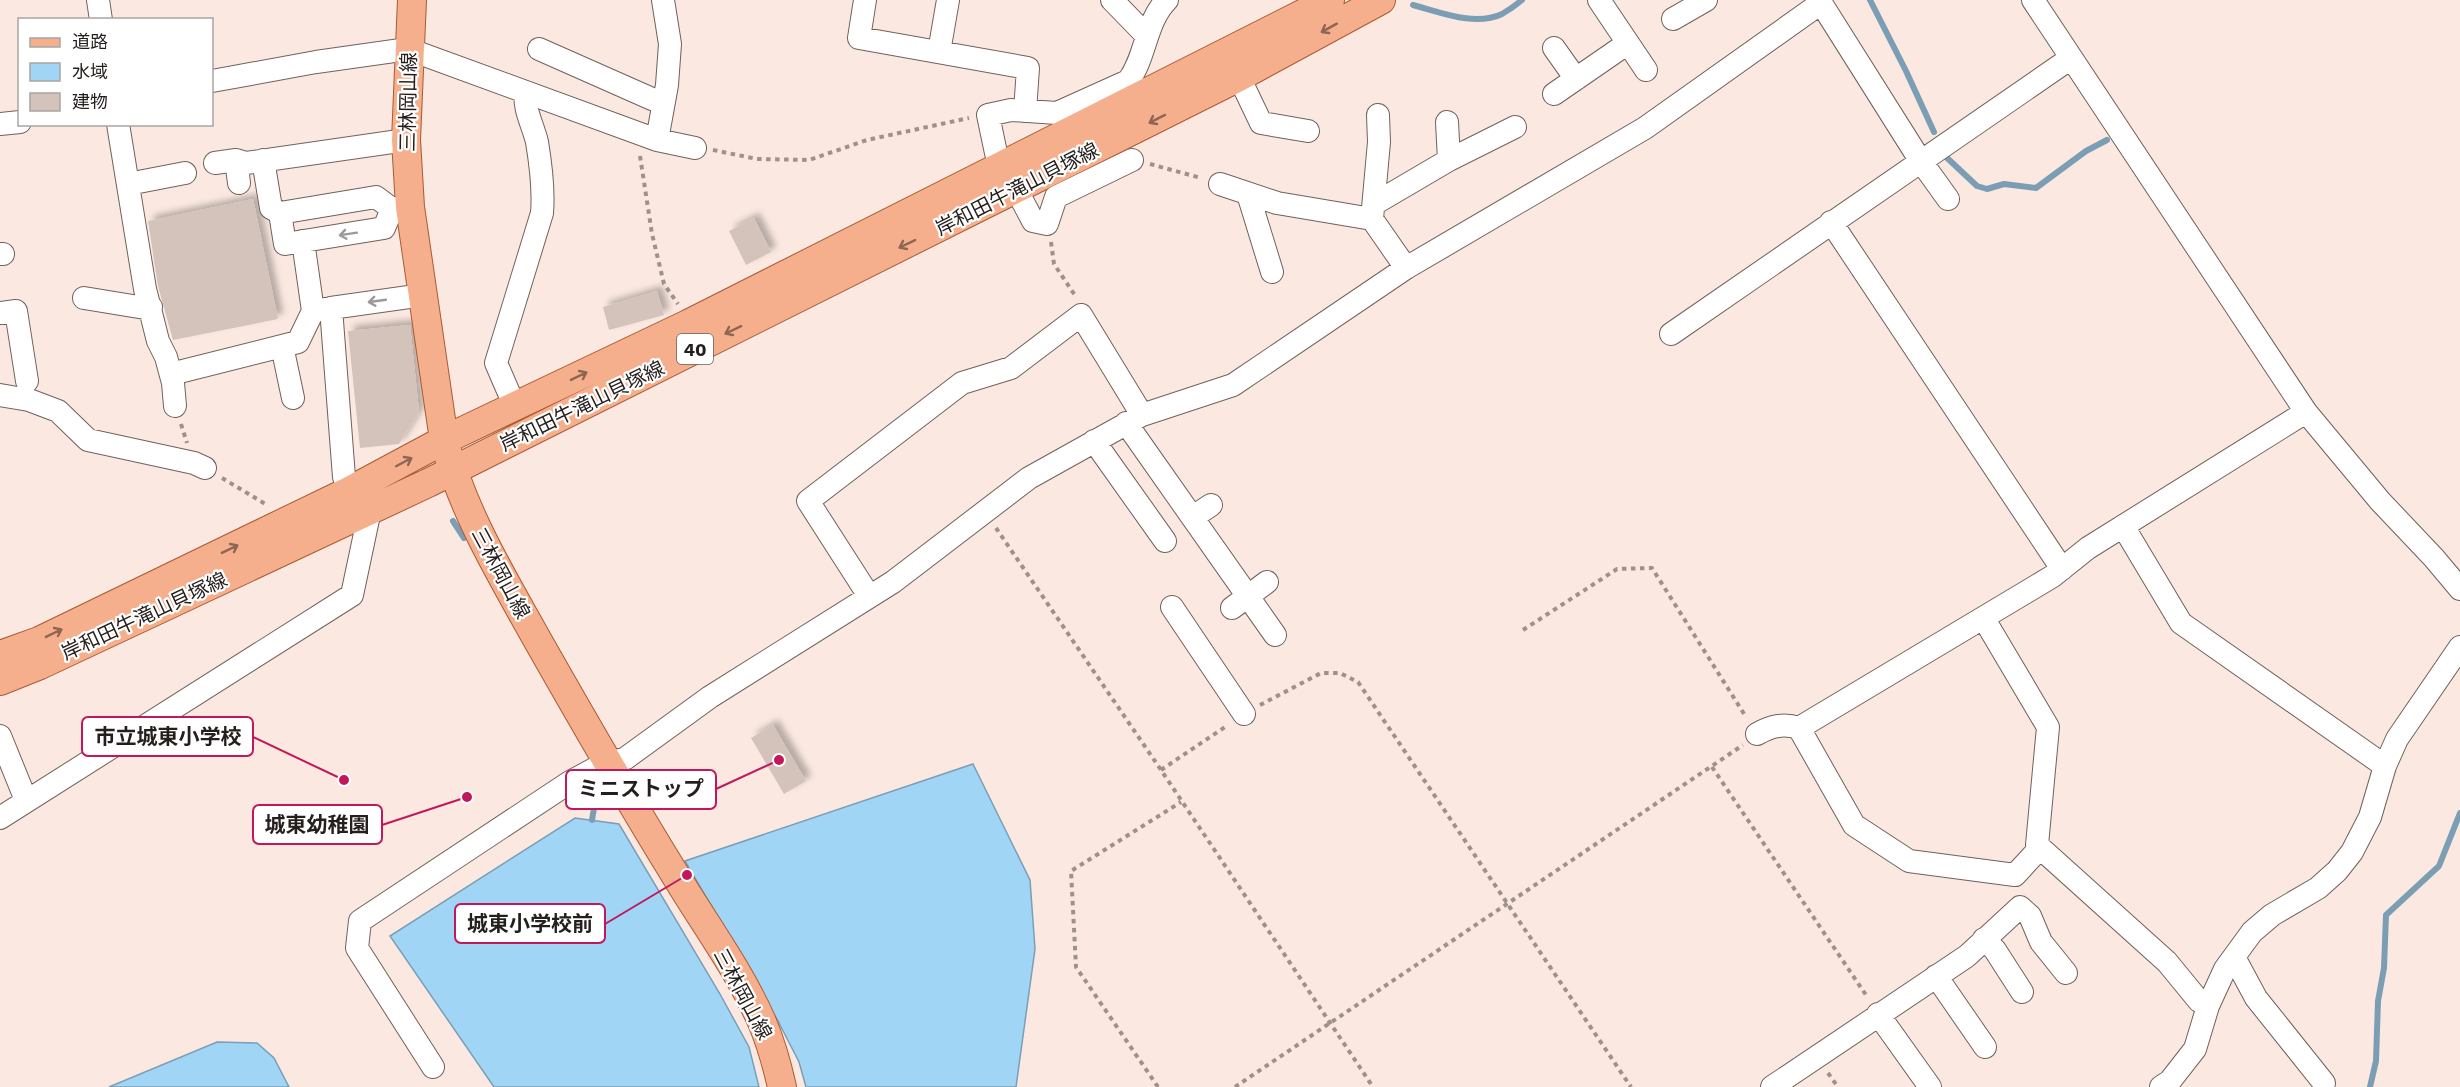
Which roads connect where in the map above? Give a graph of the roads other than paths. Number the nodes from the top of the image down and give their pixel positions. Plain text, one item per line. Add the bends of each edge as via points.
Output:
1 (98, 0) edge
2 (412, 0) edge
3 (663, 0) edge
4 (865, 0) edge
5 (948, 0) edge
6 (1112, 0) edge
7 (1167, 0) edge
8 (1330, 0) edge
9 (1381, 0) edge
10 (1599, 0) edge
11 (1706, 0) edge
12 (2033, 0) edge
13 (100, 18) edge
14 (1673, 19) dead end
15 (1147, 36) junction
16 (1628, 43) junction
17 (1554, 48) dead end
18 (408, 49) junction
19 (539, 49) dead end
20 (939, 52) junction
21 (2071, 58) junction
22 (1646, 70) dead end
23 (1239, 77) junction
24 (1576, 79) junction
25 (213, 81) edge
26 (526, 92) junction
27 (1554, 94) dead end
28 (664, 102) junction
29 (1025, 111) junction
30 (1378, 115) dead end
31 (18, 122) edge
32 (1447, 122) dead end
33 (0, 124) edge
34 (118, 126) edge
35 (1515, 127) dead end
36 (1308, 130) dead end
37 (406, 140) junction
38 (657, 140) junction
39 (695, 148) road end
40 (263, 160) junction
41 (1132, 160) road end
42 (1449, 160) junction
43 (1920, 160) junction
44 (185, 173) dead end
45 (1010, 177) junction
46 (239, 183) dead end
47 (128, 184) junction
48 (1220, 184) road end
49 (1248, 194) junction
50 (1948, 200) dead end
51 (401, 208) junction
52 (1373, 211) junction
53 (280, 213) junction
54 (1831, 222) junction
55 (303, 241) junction
56 (1406, 268) junction
57 (1272, 272) dead end
58 (423, 295) junction
59 (84, 298) dead end
60 (151, 307) junction
61 (322, 309) junction
62 (0, 314) edge
63 (1671, 334) dead end
64 (282, 346) junction
65 (171, 374) junction
66 (27, 381) dead end
67 (0, 395) edge
68 (293, 398) dead end
69 (175, 406) road end
70 (515, 407) junction
71 (2306, 412) junction
72 (1134, 419) junction
73 (444, 440) junction
74 (1094, 441) junction
75 (200, 466) road end
76 (452, 470) junction
77 (360, 500) junction
78 (2123, 526) junction
79 (1165, 541) dead end
80 (2062, 569) junction
81 (1267, 582) dead end
82 (2460, 589) edge
83 (869, 596) junction
84 (1240, 602) junction
85 (1172, 607) dead end
86 (1983, 619) junction
87 (1275, 635) dead end
88 (2460, 647) edge
89 (0, 655) edge
90 (0, 681) edge
91 (1244, 714) road end
92 (1799, 728) junction
93 (1757, 734) road end
94 (0, 736) edge
95 (608, 765) junction
96 (2385, 766) junction
97 (26, 800) junction
98 (0, 818) edge
99 (2040, 848) junction
100 (1984, 939) junction
101 (2234, 957) junction
102 (2066, 973) dead end
103 (1936, 976) junction
104 (2022, 992) dead end
105 (2208, 1006) junction
106 (1878, 1014) junction
107 (1985, 1047) dead end
108 (433, 1066) dead end
109 (2324, 1083) dead end
110 (782, 1087) edge
111 (1772, 1087) edge
112 (1930, 1087) edge
113 (2162, 1087) edge

1 - 13 street
2 - 18 main road, 三林岡山線
3 - 28 street via 670,44
4 - 20 street via 859,38
5 - 20 street
6 - 15 street
7 - 15 street
8 - 45 main road, 岸和田牛滝山貝塚線 / 40
9 -> 23 main road, 岸和田牛滝山貝塚線 / 40
10 - 16 street
11 - 14 street
12 - 21 street
15 - 29 street via 1128,81 1057,113
16 - 22 street
16 - 24 street
17 - 24 street
18 - 25 street
18 - 26 street
18 - 37 main road, 三林岡山線
19 - 28 street via 585,60
20 - 29 street via 1028,68
21 - 43 street
21 - 71 street
23 - 36 street via 1261,123
23 -> 45 main road, 岸和田牛滝山貝塚線 / 40
24 - 27 street
26 - 38 street
26 - 70 street via 524,100 544,189 542,213 495,363
28 - 38 street
29 - 45 street via 988,115 996,153
30 - 52 street
31 - 33 street
32 - 42 street
34 - 47 street
35 - 42 street
37 - 40 street
37 - 51 main road, 三林岡山線
38 - 39 street
40 - 46 street via 225,162
40 - 53 street via 271,208
41 - 45 street via 1056,197 1047,224 1033,221
42 - 52 street
43 - 50 street
43 - 54 street
43 - 56 street via 1821,3 1645,128
44 - 47 street
70 -> 45 main road, 岸和田牛滝山貝塚線 / 40
45 -> 76 main road, 岸和田牛滝山貝塚線 / 40
47 - 60 street
48 - 49 street
49 - 52 street via 1277,203
49 - 57 street
51 - 53 street via 376,197
51 -> 55 street via 384,228
51 - 58 main road, 三林岡山線
52 - 56 street
53 - 55 street via 285,244
54 - 63 street
54 - 80 street
55 - 61 street
56 - 72 street via 1233,385
58 -> 61 street
58 - 73 main road, 三林岡山線
59 - 60 street
60 - 65 street via 158,341
61 - 64 street via 298,342
61 - 77 street via 344,477
62 - 66 street via 16,311 13,352
64 - 65 street
64 - 68 street
65 - 69 street
67 - 75 street via 58,411 88,440
70 - 73 main road, 岸和田牛滝山貝塚線 / 40
71 - 78 street
71 - 82 street
72 - 74 street
72 - 83 street via 1081,315 1011,368 962,383 808,501
72 - 84 street via 1202,511
73 - 76 main road, 三林岡山線
77 -> 73 main road, 岸和田牛滝山貝塚線 / 40
74 - 79 street
74 - 83 street via 1029,478
76 - 77 main road, 岸和田牛滝山貝塚線 / 40
76 - 95 main road, 三林岡山線 via 490,555
89 -> 77 main road, 岸和田牛滝山貝塚線 / 40
77 - 90 main road, 岸和田牛滝山貝塚線 / 40 via 40,665
77 - 97 street via 352,595
78 - 80 street
78 - 96 street via 2181,623
80 - 86 street
81 - 84 street
83 - 95 street via 710,697 626,758
84 - 87 street
85 - 91 street via 1196,625
86 - 92 street
86 - 99 street via 2048,727 2037,845
88 - 96 street via 2397,739
92 - 93 street via 1786,724
92 - 99 street via 1854,825 1909,861 2015,875
94 - 97 street
95 - 108 street via 570,782 360,921 357,948
95 - 110 main road, 三林岡山線 via 757,1012
96 - 101 street via 2370,817 2337,871 2318,888 2272,915 2252,932
97 - 98 street
99 - 105 street via 2167,962 2199,1001
100 - 102 street via 2020,907 2030,916 2041,942 2057,946
100 - 103 street via 1967,956
100 - 104 street
101 - 105 street
101 - 109 street via 2256,998 2311,1050
103 - 106 street
103 - 107 street
105 - 113 street via 2195,1049
106 - 111 street
106 - 112 street

